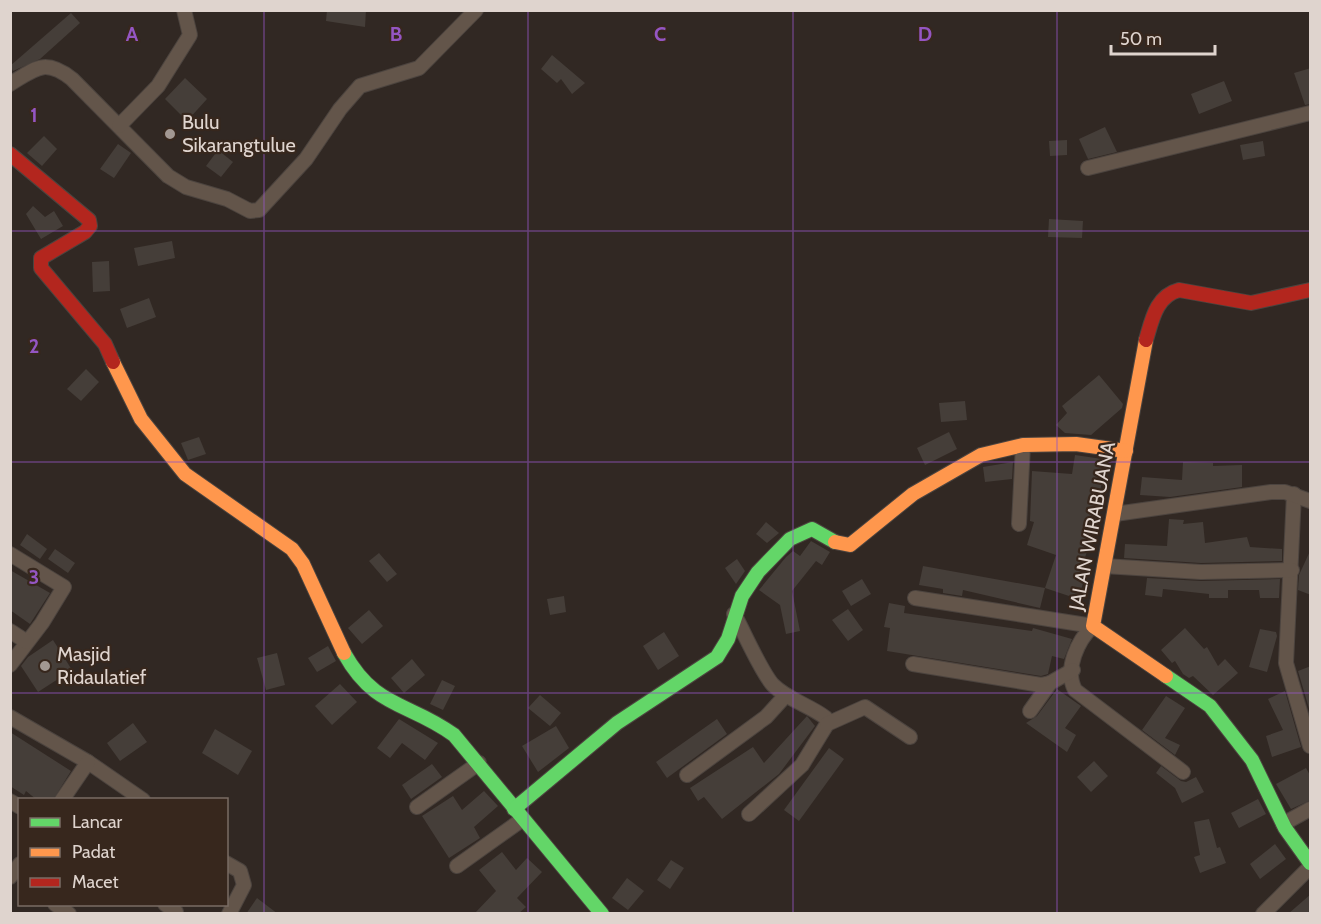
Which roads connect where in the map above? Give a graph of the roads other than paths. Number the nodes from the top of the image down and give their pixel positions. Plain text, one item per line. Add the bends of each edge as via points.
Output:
1 (184, 10) edge
2 (476, 10) edge
3 (10, 84) edge
4 (1311, 113) edge
5 (119, 126) junction
6 (10, 154) edge
7 (1088, 168) dead end
8 (1311, 290) edge
9 (1023, 445) junction
10 (1126, 451) junction
11 (1294, 494) junction
12 (1311, 501) edge
13 (1115, 514) junction
14 (1019, 524) dead end
15 (10, 554) edge
16 (1104, 566) junction
17 (1292, 570) junction
18 (915, 598) dead end
19 (734, 614) junction
20 (1093, 626) junction
21 (10, 631) edge
22 (27, 642) junction
23 (913, 664) dead end
24 (10, 665) edge
25 (1073, 670) junction
26 (1050, 683) junction
27 (786, 695) junction
28 (1030, 711) dead end
29 (10, 717) edge
30 (827, 724) junction
31 (910, 737) dead end
32 (1311, 746) edge
33 (87, 762) junction
34 (479, 763) junction
35 (1183, 772) dead end
36 (687, 775) dead end
37 (63, 798) edge
38 (140, 798) edge
39 (417, 807) dead end
40 (1311, 809) edge
41 (518, 814) junction
42 (749, 814) dead end
43 (1283, 824) junction
44 (228, 864) edge
45 (1311, 865) edge
46 (458, 866) dead end
47 (229, 914) edge
48 (602, 914) edge
49 (1263, 914) edge

1 - 5 street via 190,35 158,86
2 - 5 street via 419,68 360,86 306,159 259,210 250,211 179,183
3 - 5 street via 39,67 49,66 72,80
4 - 7 street
6 - 34 street via 88,220 90,226 85,232 41,258 41,268 105,344 136,410 165,452 185,474 292,549 353,668 368,688 436,721
8 - 10 street, JALAN WIRABUANA via 1251,303 1179,290 1169,292 1160,300 1146,342
9 - 10 street via 1076,444
9 - 14 street
9 - 19 street via 981,455 961,465 913,494 850,544 838,543 812,529 793,534 758,574
10 - 13 street, JALAN WIRABUANA
11 - 12 street
11 - 13 street via 1259,494
11 - 17 street
13 - 16 street, JALAN WIRABUANA
15 - 22 street via 64,587
16 - 17 street via 1201,572
16 - 20 street, JALAN WIRABUANA
17 - 32 street via 1286,663
18 - 20 street
19 - 27 street via 772,684
19 - 41 street via 727,646 711,663 617,723
20 - 25 street via 1077,643
20 - 43 street, JALAN WIRABUANA via 1210,706 1252,760
21 - 22 street
22 - 24 street
23 - 26 street via 1006,681
25 - 26 street
25 - 35 street via 1075,690
26 - 28 street
27 - 30 street via 826,718
27 - 36 street via 766,717
29 - 33 street
30 - 31 street via 865,706
30 - 42 street via 802,765
33 - 37 street
33 - 38 street
34 - 39 street
34 - 41 street
40 - 43 street
41 - 46 street
41 - 48 street
43 - 45 street, JALAN WIRABUANA
44 - 47 street via 240,871 244,885
45 - 49 street

